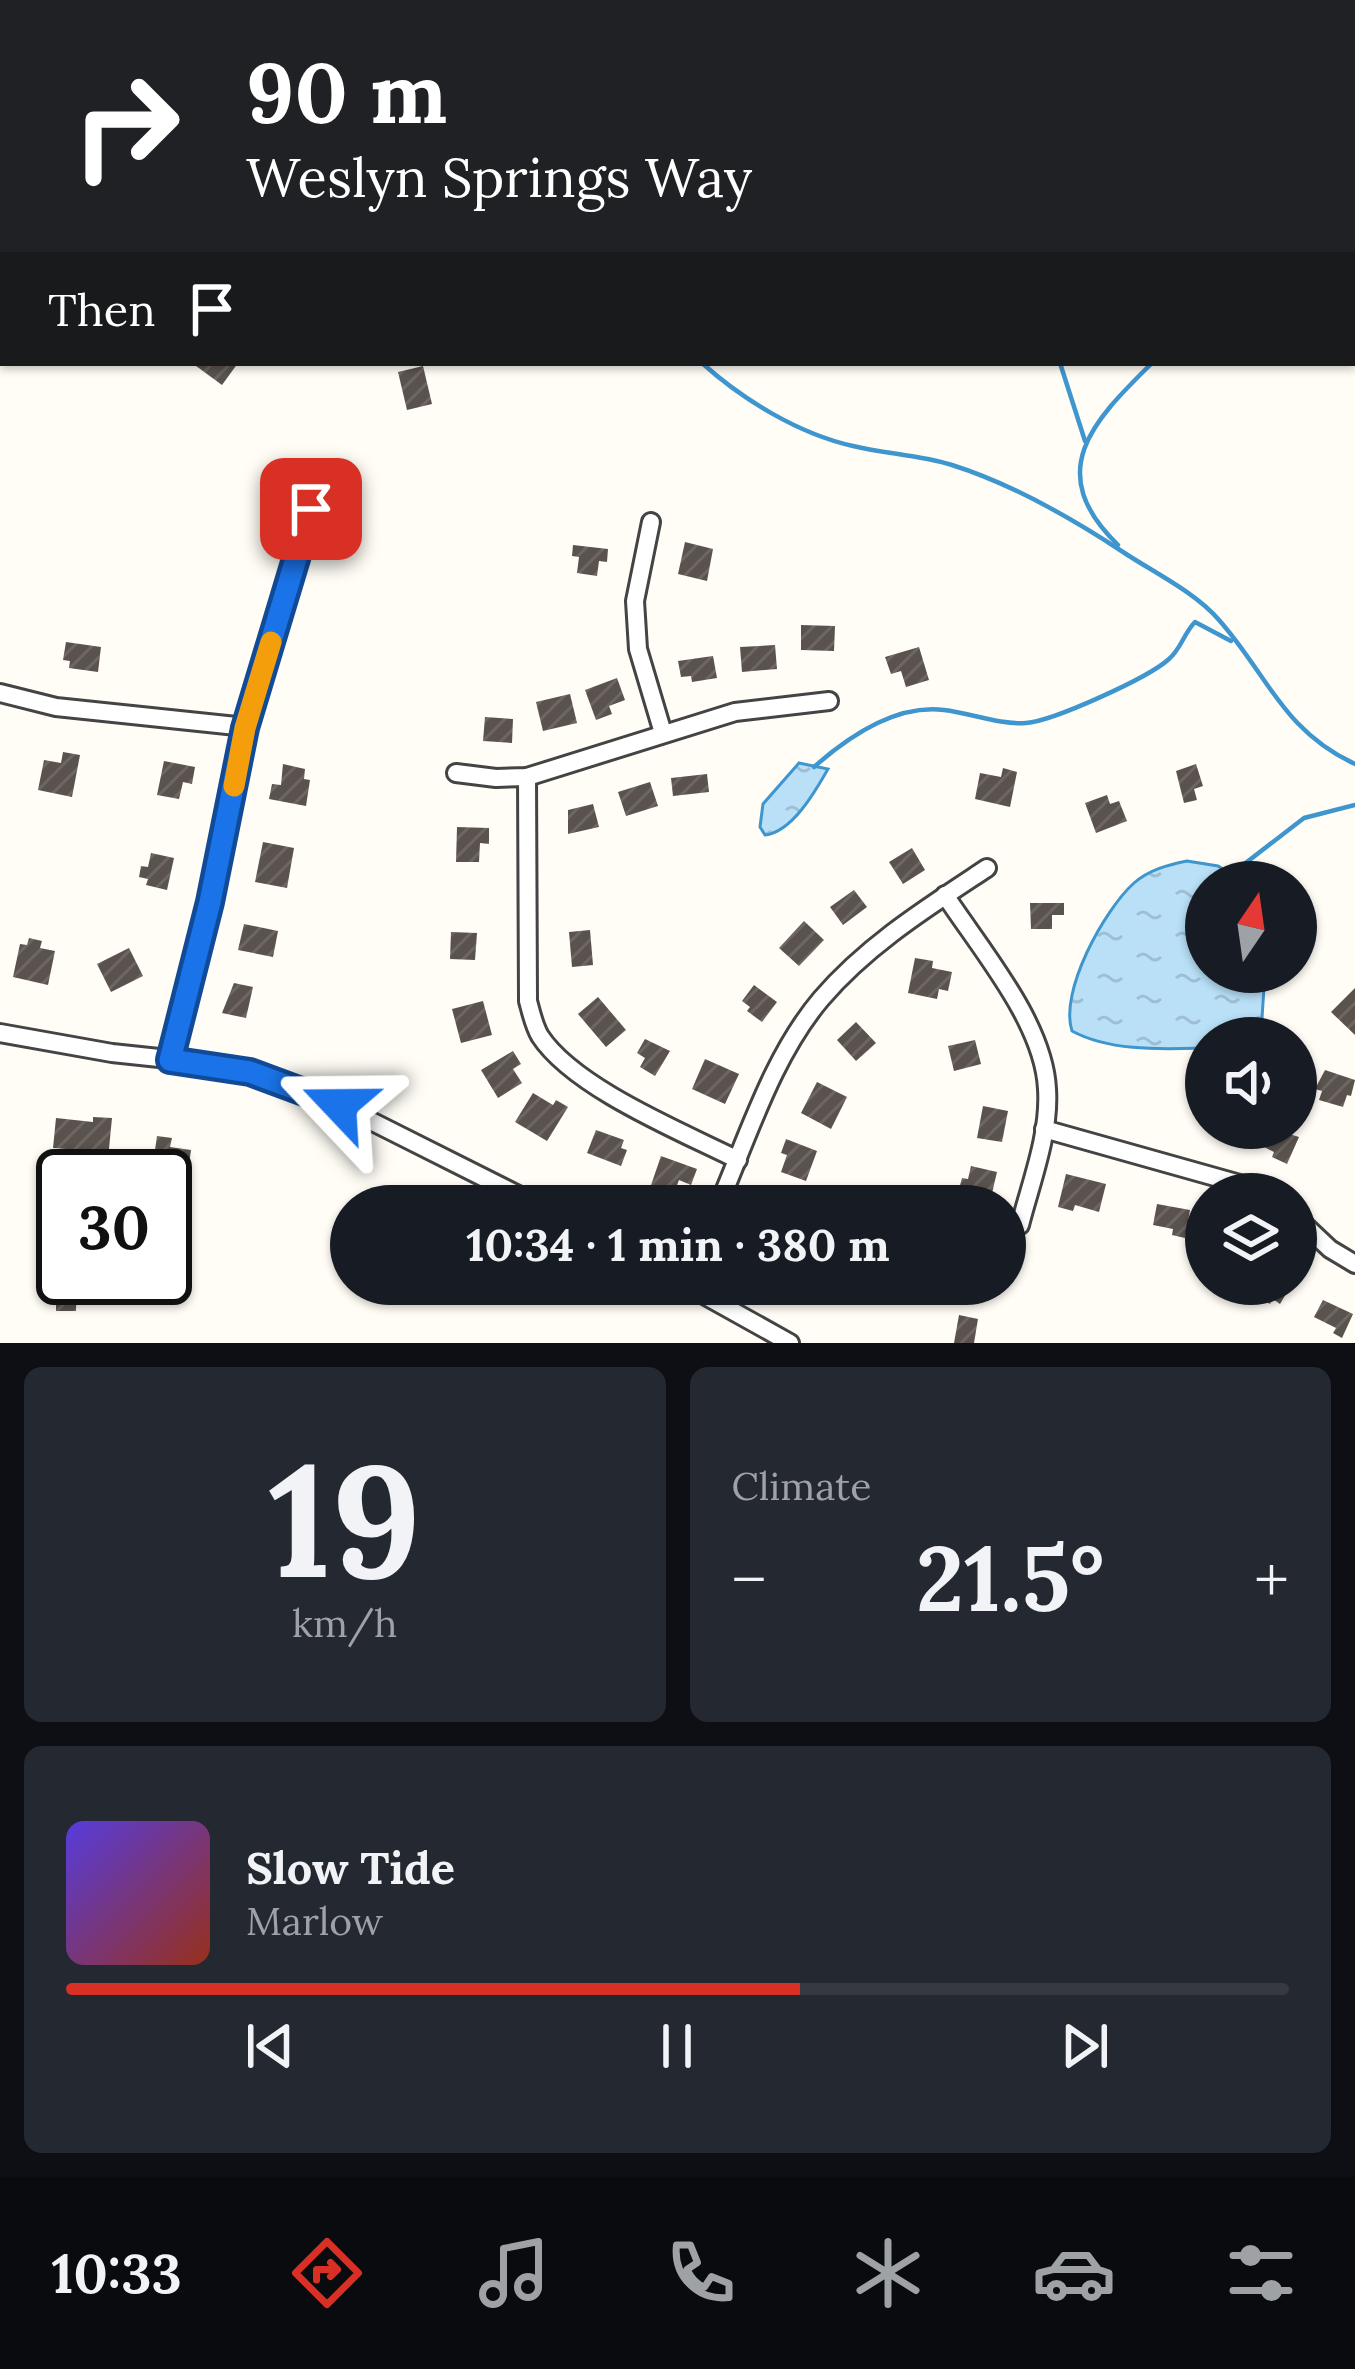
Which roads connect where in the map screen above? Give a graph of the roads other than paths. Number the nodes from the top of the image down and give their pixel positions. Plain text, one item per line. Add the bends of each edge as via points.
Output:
1 (323, 470) dead end
2 (651, 522) dead end
3 (0, 693) edge
4 (829, 701) dead end
5 (245, 728) junction
6 (663, 734) junction
7 (456, 773) dead end
8 (527, 777) junction
9 (987, 868) dead end
10 (945, 896) junction
11 (0, 1033) edge
12 (170, 1060) junction
13 (1044, 1130) junction
14 (738, 1160) junction
15 (1200, 1173) edge
16 (497, 1185) edge
17 (727, 1185) edge
18 (1026, 1201) edge
19 (1317, 1237) edge
20 (1355, 1264) edge
21 (722, 1305) edge
22 (790, 1343) edge

1 - 5 street
2 - 6 street via 635,601 638,650
3 - 5 street
4 - 6 street via 735,712
5 - 12 street
6 - 8 street
7 - 8 street
8 - 14 street via 528,1000 539,1034 613,1097
9 - 10 street
10 - 13 street via 1036,1036 1048,1088
10 - 14 street via 868,951 819,1001 782,1059
11 - 12 street
12 - 16 street via 225,1066 317,1094
13 - 15 street
13 - 18 street
14 - 17 street
19 - 20 street
21 - 22 street

